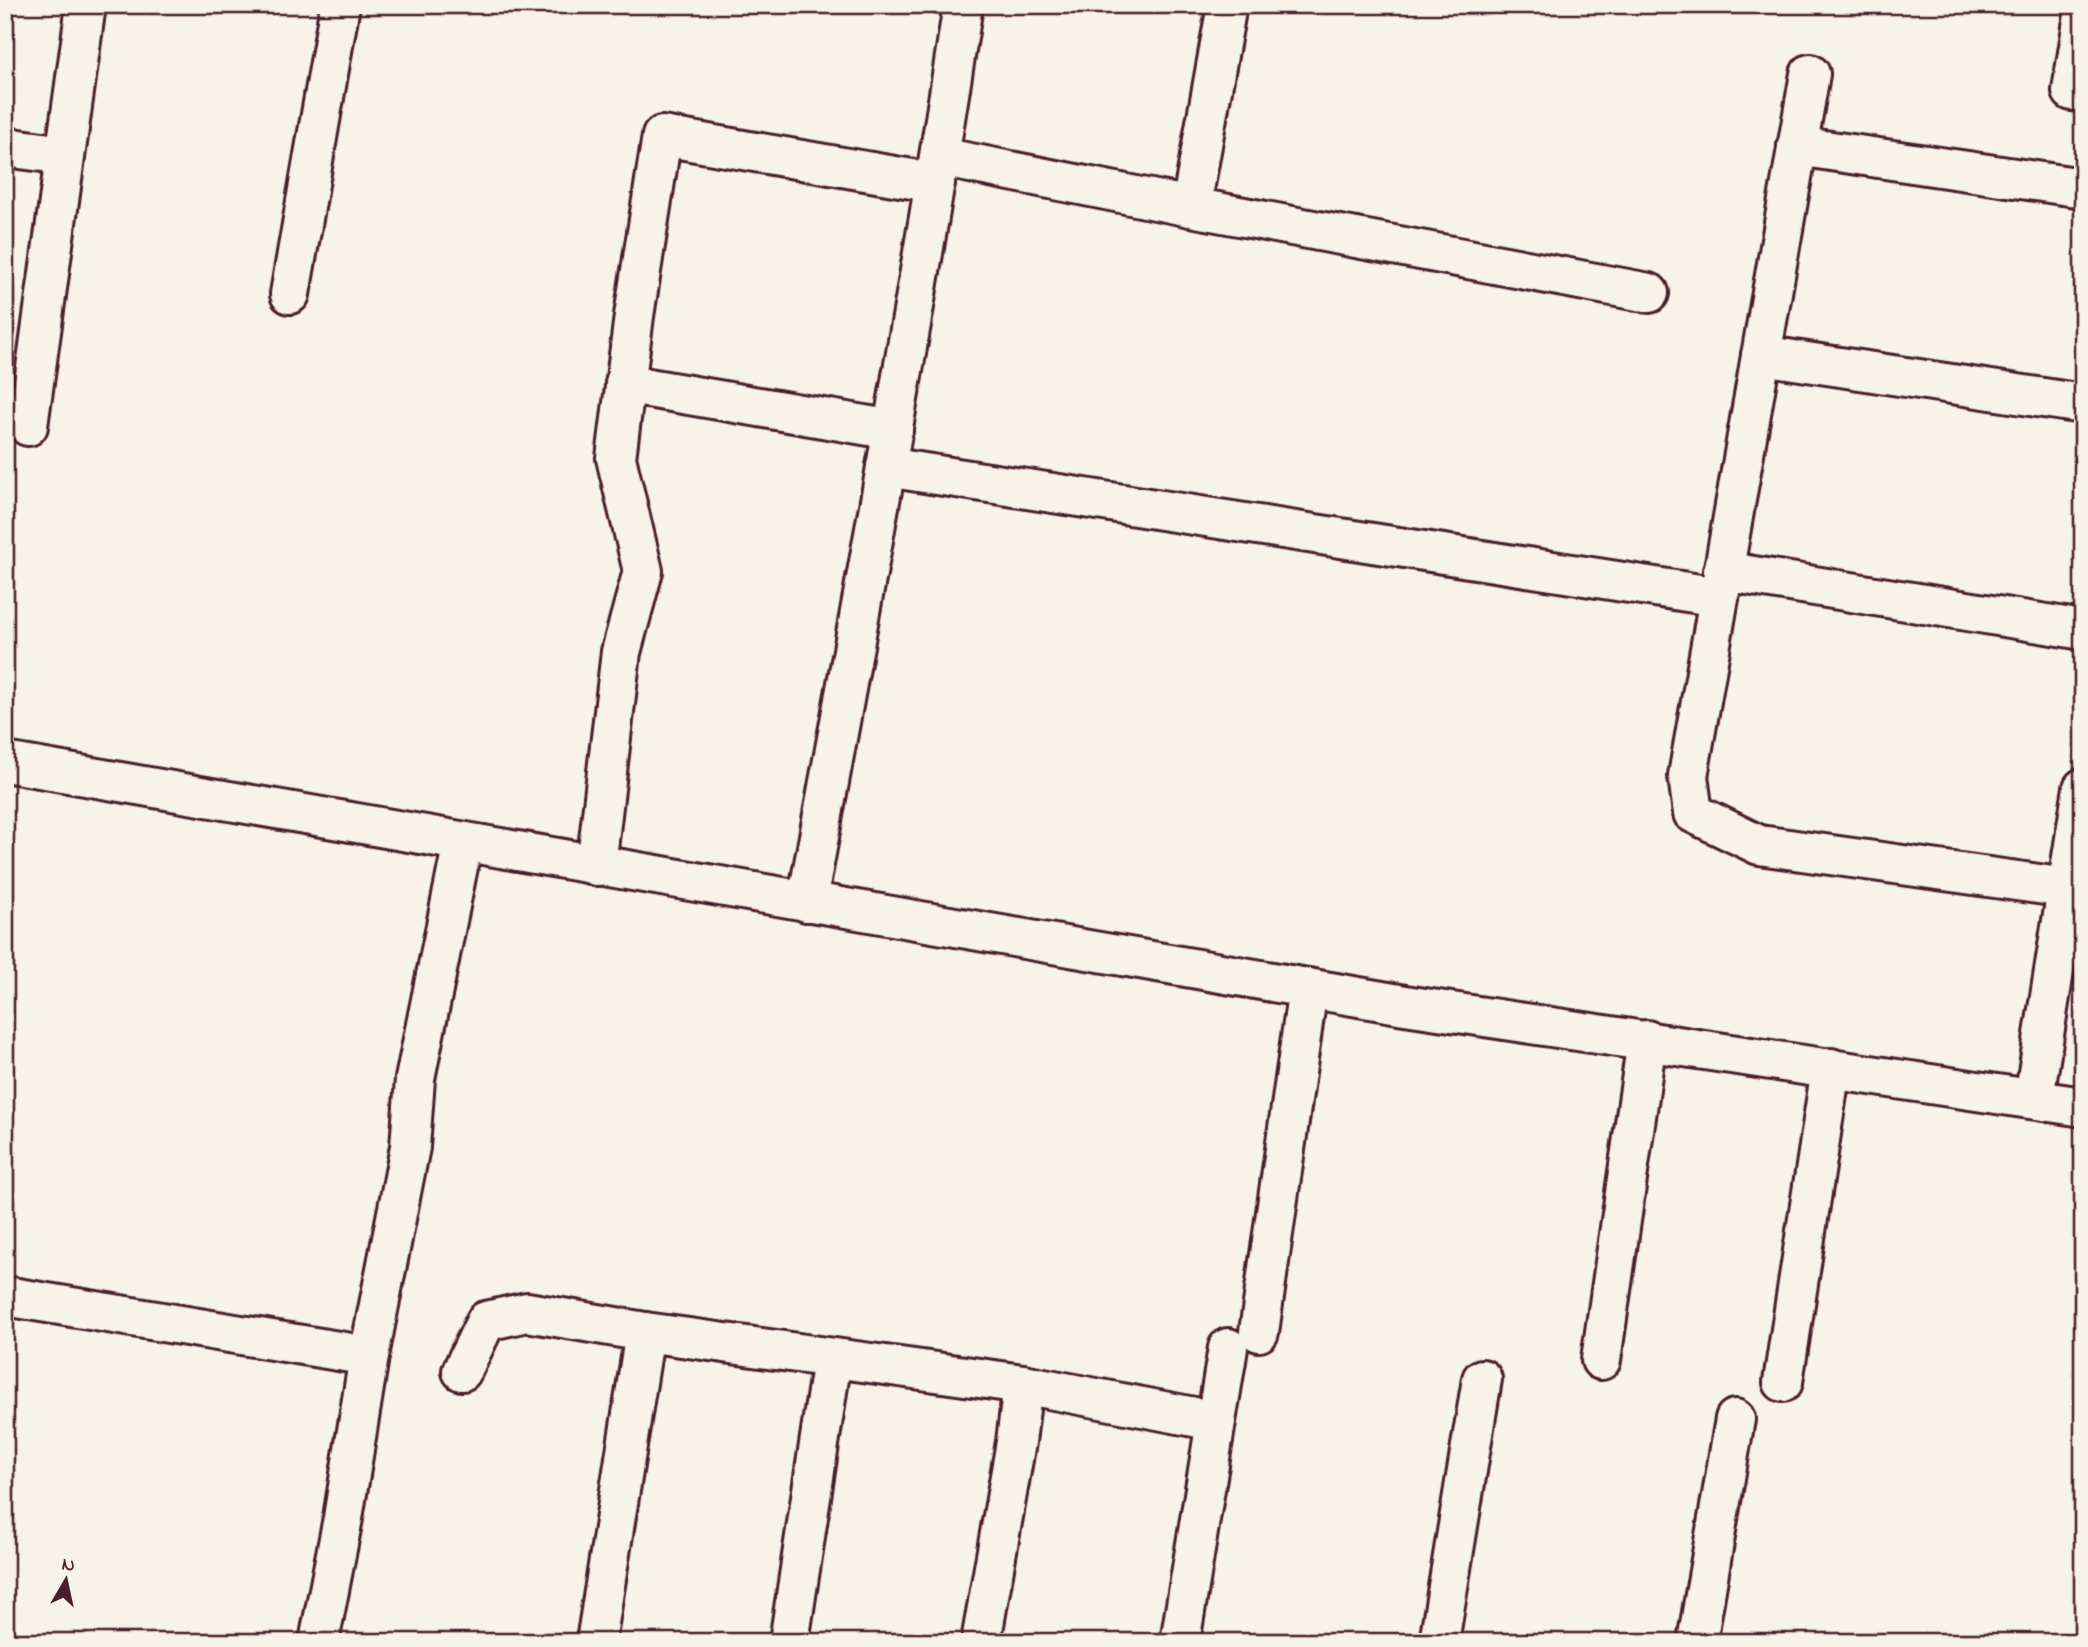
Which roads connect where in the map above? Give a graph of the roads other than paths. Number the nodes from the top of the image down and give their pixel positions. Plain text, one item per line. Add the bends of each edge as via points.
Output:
1 (86, 5) edge
2 (340, 5) edge
3 (963, 5) edge
4 (1227, 5) edge
5 (2083, 21) edge
6 (1810, 75) dead end
7 (2072, 90) dead end
8 (1797, 146) junction
9 (5, 147) edge
10 (65, 155) junction
11 (937, 170) junction
12 (2083, 188) edge
13 (1191, 207) junction
14 (1650, 293) dead end
15 (290, 294) dead end
16 (1761, 355) junction
17 (625, 384) junction
18 (2083, 404) edge
19 (28, 426) dead end
20 (893, 430) junction
21 (886, 467) junction
22 (1721, 584) junction
23 (2083, 630) edge
24 (5, 762) edge
25 (2083, 788) edge
26 (463, 842) junction
27 (596, 866) junction
28 (2067, 888) junction
29 (807, 902) junction
30 (1308, 988) junction
31 (1647, 1040) junction
32 (1831, 1068) junction
33 (2034, 1098) junction
34 (2083, 1107) edge
35 (5, 1296) edge
36 (645, 1332) junction
37 (369, 1356) junction
38 (832, 1359) junction
39 (1601, 1360) dead end
40 (463, 1371) dead end
41 (1482, 1379) dead end
42 (1783, 1382) dead end
43 (1023, 1384) junction
44 (1735, 1419) dead end
45 (1215, 1421) junction
46 (319, 1642) edge
47 (596, 1642) edge
48 (789, 1642) edge
49 (981, 1642) edge
50 (1180, 1642) edge
51 (1439, 1642) edge
52 (1697, 1642) edge

1 - 10 street
2 - 15 street
3 - 11 street
4 - 13 street
5 - 7 street
6 - 8 street
8 - 12 street
8 - 16 street
9 - 10 street
10 - 19 street
11 - 13 street
11 - 17 street via 662,136
11 - 20 street
13 - 14 street
16 - 18 street
16 - 22 street
17 - 20 street
17 - 27 street via 616,458 643,571 621,652
20 - 21 street
21 - 22 street
21 - 29 street
22 - 23 street
22 - 28 street via 1688,776 1693,813 1759,845
24 - 26 street
25 - 28 street
26 - 27 street
26 - 37 street via 415,1079 410,1147
27 - 29 street
28 - 33 street
29 - 30 street
30 - 31 street
30 - 45 street via 1243,1340
31 - 32 street
31 - 39 street
32 - 33 street
32 - 42 street
33 - 34 street
35 - 37 street
36 - 38 street
36 - 40 street via 527,1312 486,1321
36 - 47 street
37 - 46 street
38 - 43 street
38 - 48 street
41 - 51 street
43 - 45 street
43 - 49 street
44 - 52 street
45 - 50 street

